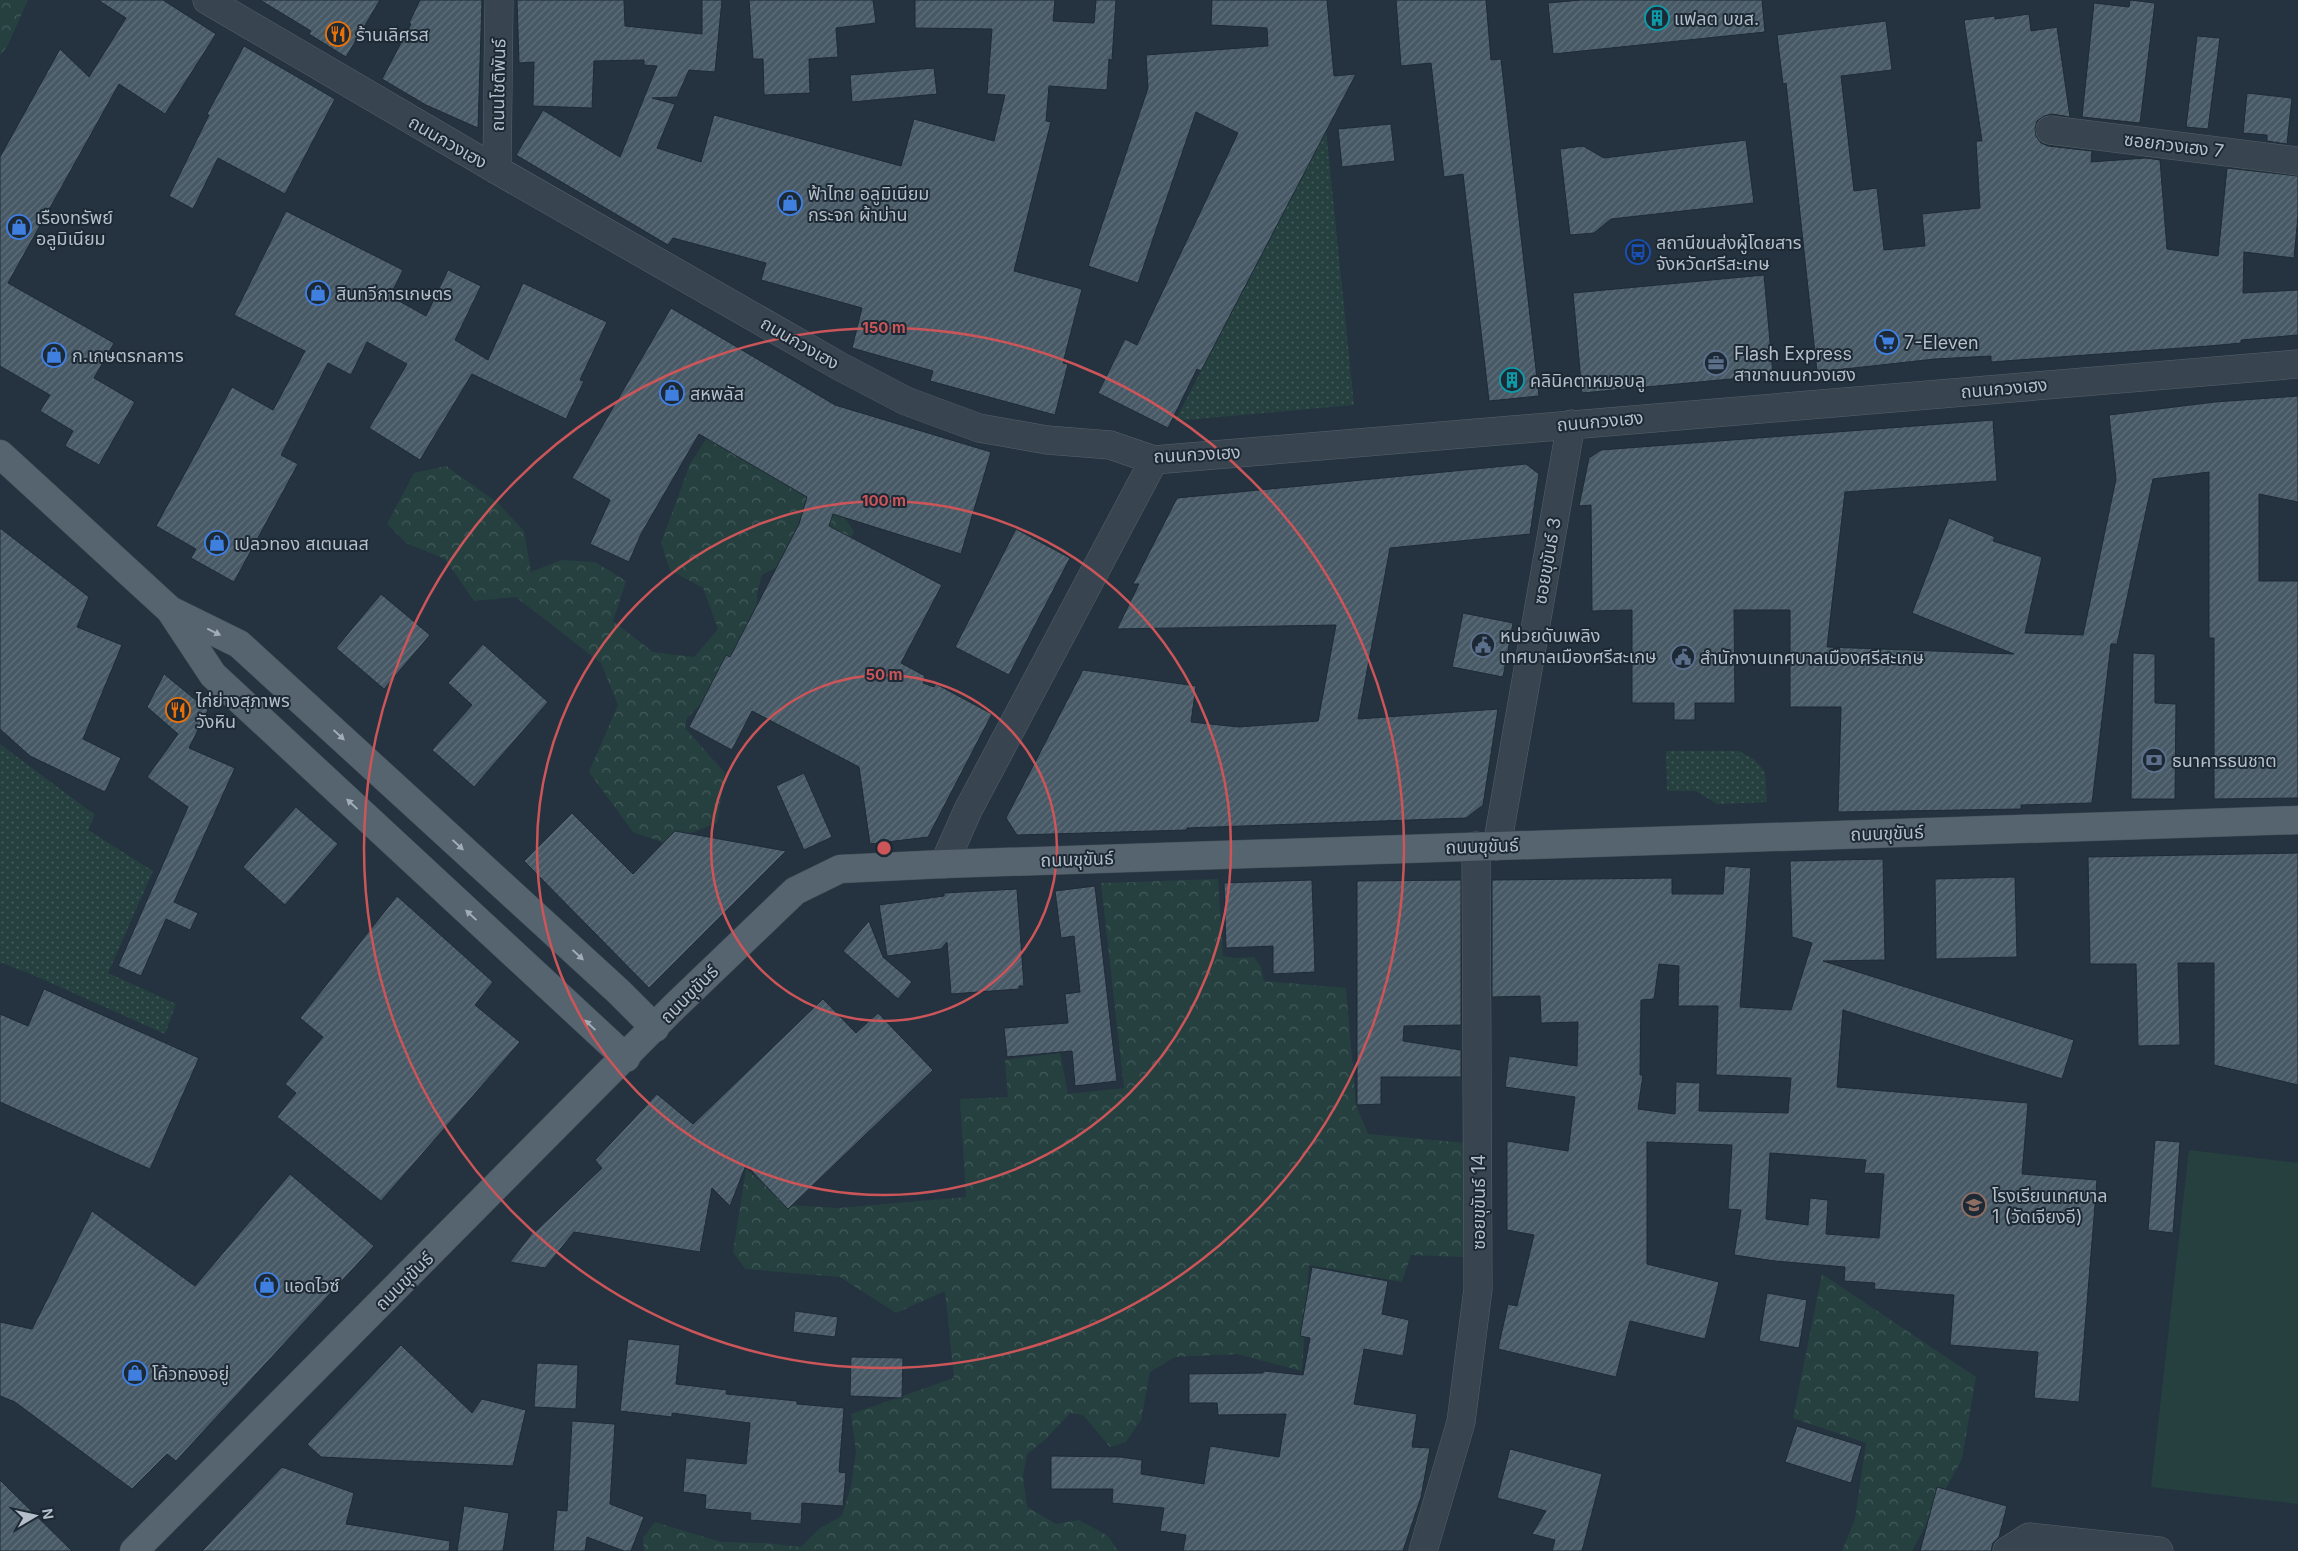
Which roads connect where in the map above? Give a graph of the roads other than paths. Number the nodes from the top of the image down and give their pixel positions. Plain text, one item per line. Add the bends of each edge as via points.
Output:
1 (206, 0) edge
2 (499, 0) edge
3 (2050, 130) dead end
4 (2298, 161) edge
5 (497, 170) junction
6 (2298, 364) edge
7 (1571, 424) junction
8 (0, 454) edge
9 (1154, 460) junction
10 (170, 610) junction
11 (2298, 820) edge
12 (1487, 846) junction
13 (944, 864) junction
14 (655, 1028) junction
15 (626, 1058) junction
16 (2007, 1550) edge
17 (134, 1551) edge
18 (1423, 1551) edge
19 (2159, 1551) edge

1 - 5 street, ถนนกวงเฮง
2 - 5 street, ถนนโชติพันธ์
3 - 4 street, ซอยกวงเฮง 7
5 - 9 street, ถนนกวงเฮง via 906,401 979,428 1047,440 1110,445
6 - 7 street, ถนนกวงเฮง
7 - 9 street, ถนนกวงเฮง
7 - 12 street, ซอยขุขันธ์ 3
8 - 10 main road
9 - 13 street via 968,810
10 -> 14 main road via 239,644
15 -> 10 main road via 213,675
11 - 12 main road, ถนนขุขันธ์
12 - 13 main road, ถนนขุขันธ์
12 - 18 street, ซอยขุขันธ์ 14 via 1478,1290 1461,1422
13 - 14 main road, ถนนขุขันธ์ via 840,869 795,890
14 - 15 main road, ถนนขุขันธ์
15 - 17 main road, ถนนขุขันธ์
16 - 19 street via 2030,1537

